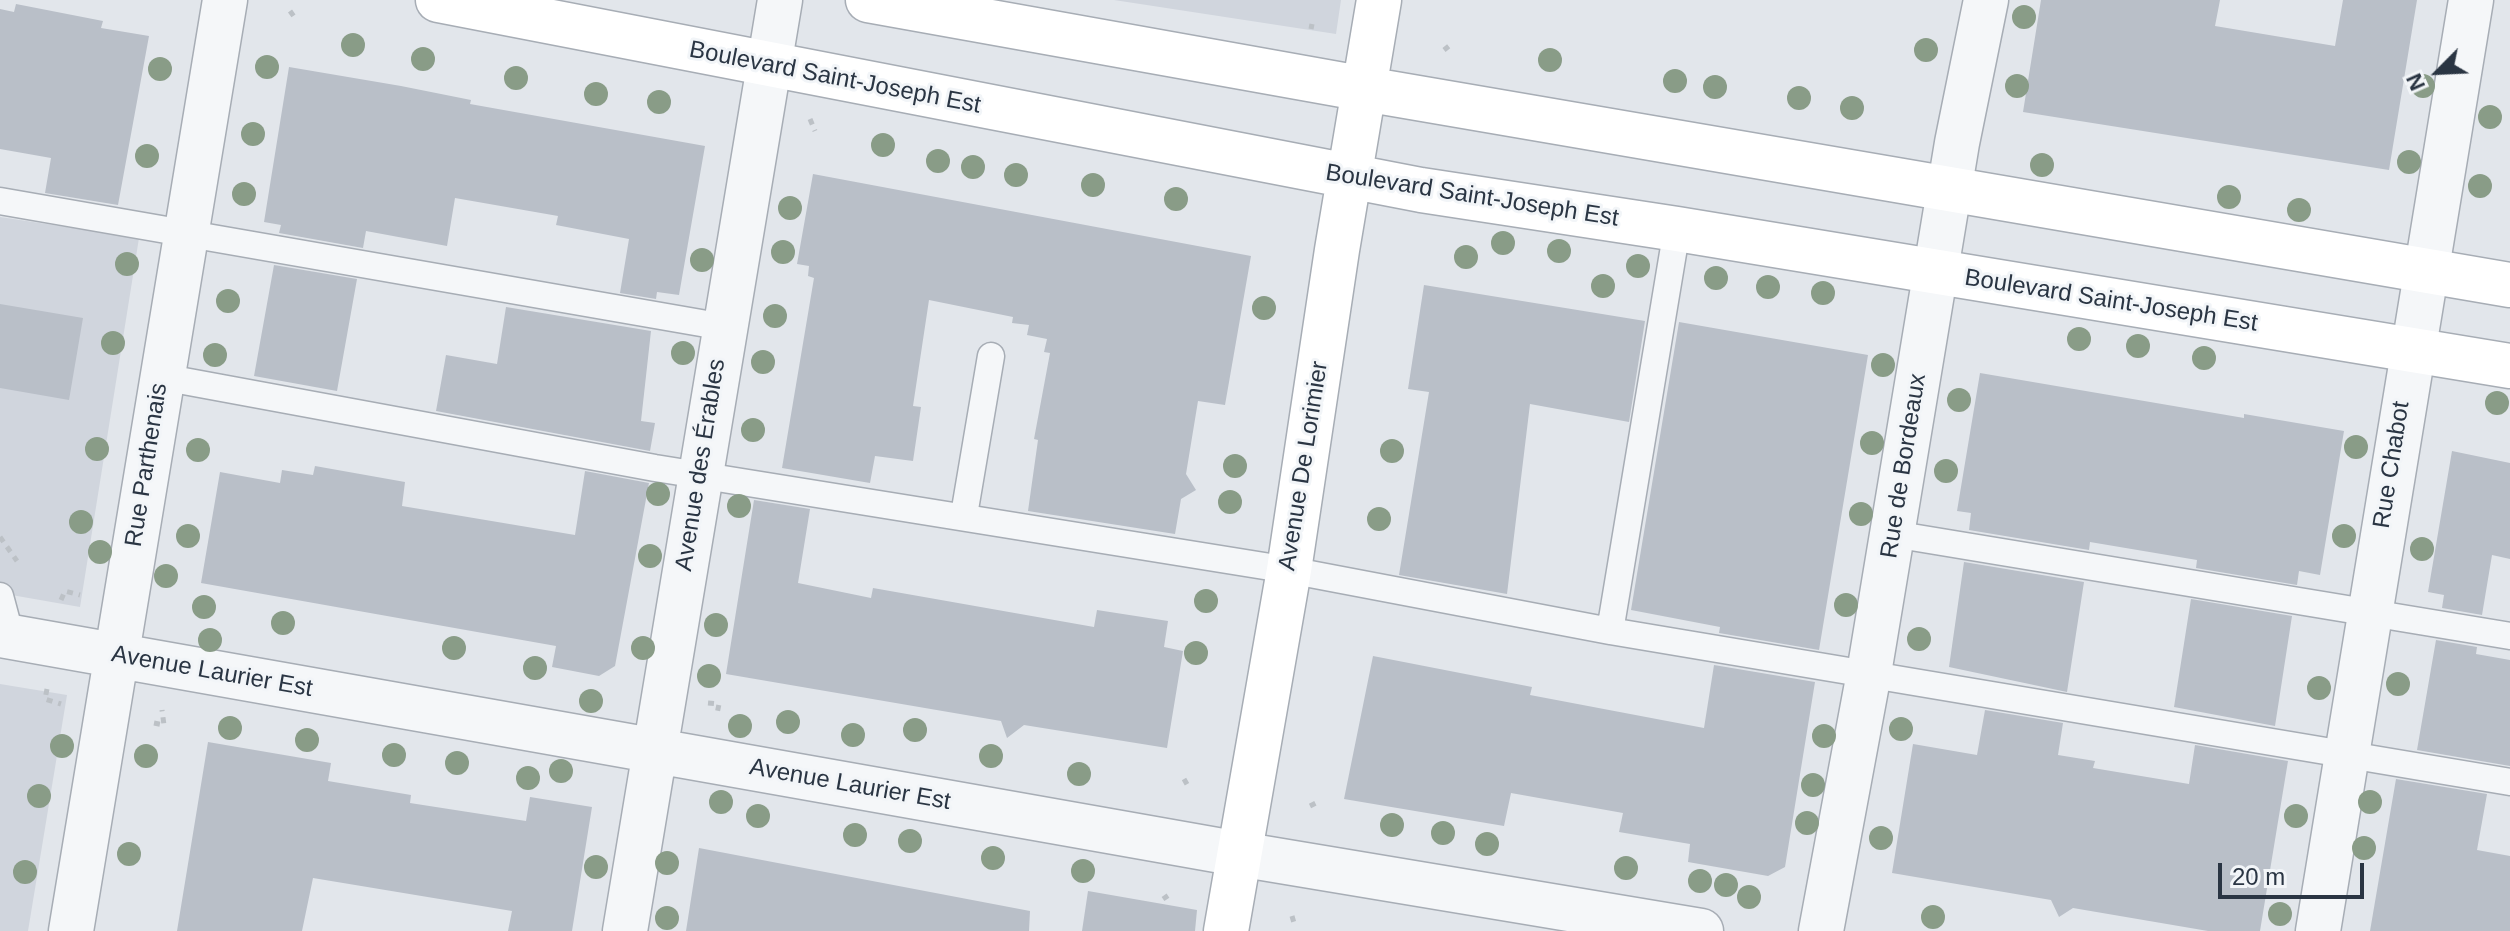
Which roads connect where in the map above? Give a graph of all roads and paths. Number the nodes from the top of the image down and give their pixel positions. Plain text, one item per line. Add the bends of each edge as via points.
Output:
1 (225, 0) edge
2 (438, 0) edge
3 (780, 0) edge
4 (868, 0) edge
5 (1379, 0) edge
6 (1986, 0) edge
7 (2471, 0) edge
8 (290, 11) dead end
9 (295, 18) dead end
10 (769, 65) junction
11 (1365, 89) junction
12 (1349, 177) junction
13 (1950, 188) junction
14 (0, 201) edge
15 (1677, 229) junction
16 (187, 233) junction
17 (2425, 271) junction
18 (1938, 273) junction
19 (2510, 285) edge
20 (724, 327) junction
21 (2411, 349) junction
22 (991, 356) dead end
23 (2510, 366) edge
24 (162, 377) junction
25 (699, 474) junction
26 (964, 515) junction
27 (1893, 534) junction
28 (1289, 570) junction
29 (2369, 613) junction
30 (4, 622) edge
31 (1610, 631) junction
32 (2510, 636) edge
33 (116, 655) junction
34 (1869, 673) junction
35 (654, 750) junction
36 (2344, 755) junction
37 (1184, 779) dead end
38 (2510, 782) edge
39 (1188, 786) dead end
40 (1239, 854) junction
41 (71, 931) edge
42 (625, 931) edge
43 (1226, 931) edge
44 (1701, 931) edge
45 (1821, 931) edge
46 (2318, 931) edge

1 - 16 street, Rue Parthenais
2 - 10 main road, Boulevard Saint-Joseph Est
3 - 10 street, Avenue des Érables
4 - 11 main road
5 - 11 main road, Avenue De Lorimier
6 - 13 street, Rue de Bordeaux
7 - 17 street, Rue Chabot
8 - 9 path
10 - 12 main road, Boulevard Saint-Joseph Est
10 - 20 street, Avenue des Érables
11 - 12 main road, Avenue De Lorimier
11 - 13 main road
12 - 15 main road, Boulevard Saint-Joseph Est
12 - 28 main road, Avenue De Lorimier
13 - 17 main road
13 - 18 street, Rue de Bordeaux
14 - 16 lane
15 - 18 main road, Boulevard Saint-Joseph Est
15 - 31 lane
16 - 20 lane
16 - 24 street, Rue Parthenais
17 - 19 main road
17 - 21 street, Rue Chabot
18 - 21 main road, Boulevard Saint-Joseph Est
18 - 27 street, Rue de Bordeaux
20 - 25 street, Avenue des Érables
21 - 23 main road, Boulevard Saint-Joseph Est
21 - 29 street, Rue Chabot
22 - 26 lane
24 - 25 lane
24 - 33 street, Rue Parthenais
25 - 26 lane
25 - 35 street, Avenue des Érables
26 - 28 lane
27 - 29 lane
27 - 34 street, Rue de Bordeaux
28 - 31 lane
28 - 40 main road, Avenue De Lorimier
29 - 32 lane
29 - 36 street, Rue Chabot
30 - 33 street, Avenue Laurier Est
31 - 34 lane
33 - 35 street, Avenue Laurier Est
33 - 41 street, Rue Parthenais
34 - 36 lane
34 - 45 street, Rue de Bordeaux
35 - 40 street, Avenue Laurier Est
35 - 42 street, Avenue des Érables
36 - 38 lane
36 - 46 street, Rue Chabot
37 - 39 path
40 - 43 main road, Avenue De Lorimier
40 - 44 street, Avenue Laurier Est

